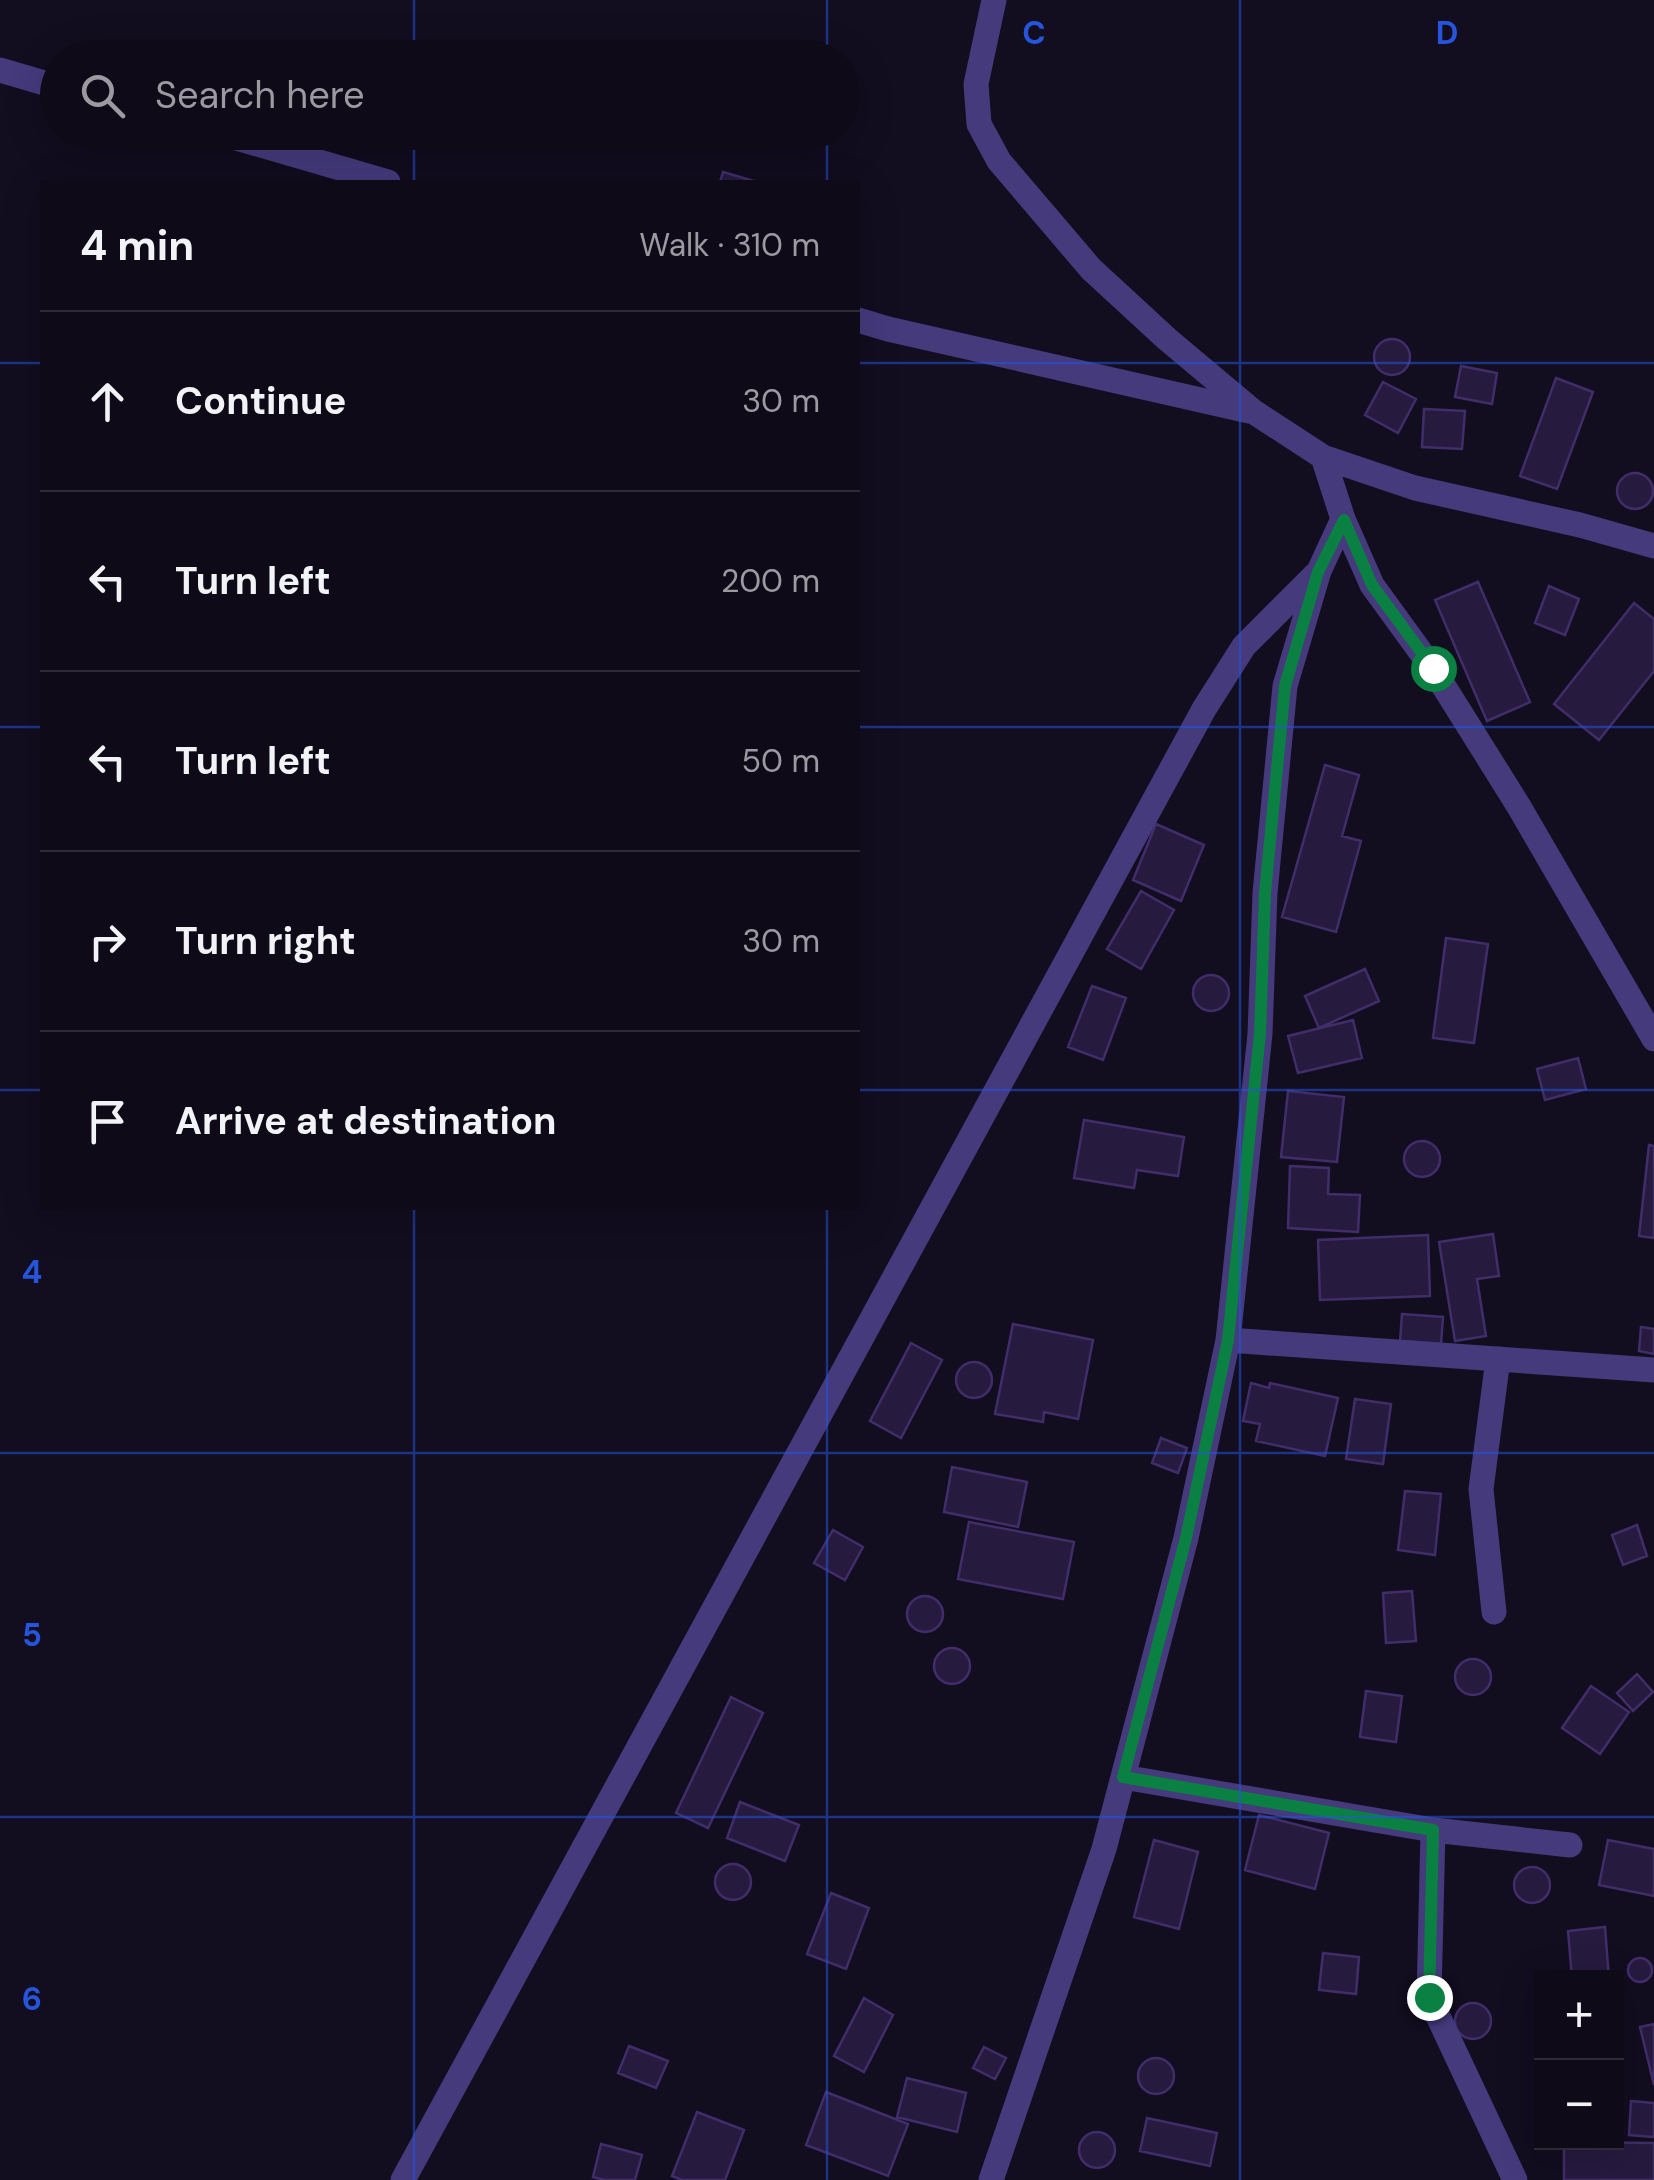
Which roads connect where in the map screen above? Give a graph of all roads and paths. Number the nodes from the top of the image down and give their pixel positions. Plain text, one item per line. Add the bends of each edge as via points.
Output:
1 (994, 0) edge
2 (0, 70) edge
3 (40, 82) edge
4 (278, 150) edge
5 (381, 180) edge
6 (860, 321) edge
7 (1254, 412) junction
8 (1323, 457) junction
9 (1344, 520) junction
10 (1654, 546) edge
11 (1318, 572) junction
12 (1654, 1038) edge
13 (1228, 1340) junction
14 (1498, 1359) junction
15 (1654, 1370) edge
16 (1494, 1612) dead end
17 (1123, 1777) junction
18 (1433, 1830) junction
19 (1570, 1845) dead end
20 (403, 2180) edge
21 (992, 2180) edge
22 (1515, 2180) edge

1 - 7 street via 976,84 979,124 999,161 1091,269
2 - 3 street
4 - 5 street
6 - 7 street
7 - 8 street
8 - 9 street
8 - 10 street via 1415,488
9 - 11 street
9 - 12 street via 1372,585 1471,729
11 - 13 street via 1285,686 1265,893 1260,1034
11 - 20 street via 1244,646 1204,708
13 - 14 street
13 - 17 street via 1186,1538
14 - 15 street
14 - 16 street via 1481,1489
17 - 18 street
17 - 21 street
18 - 19 street
18 - 22 street via 1429,1997

